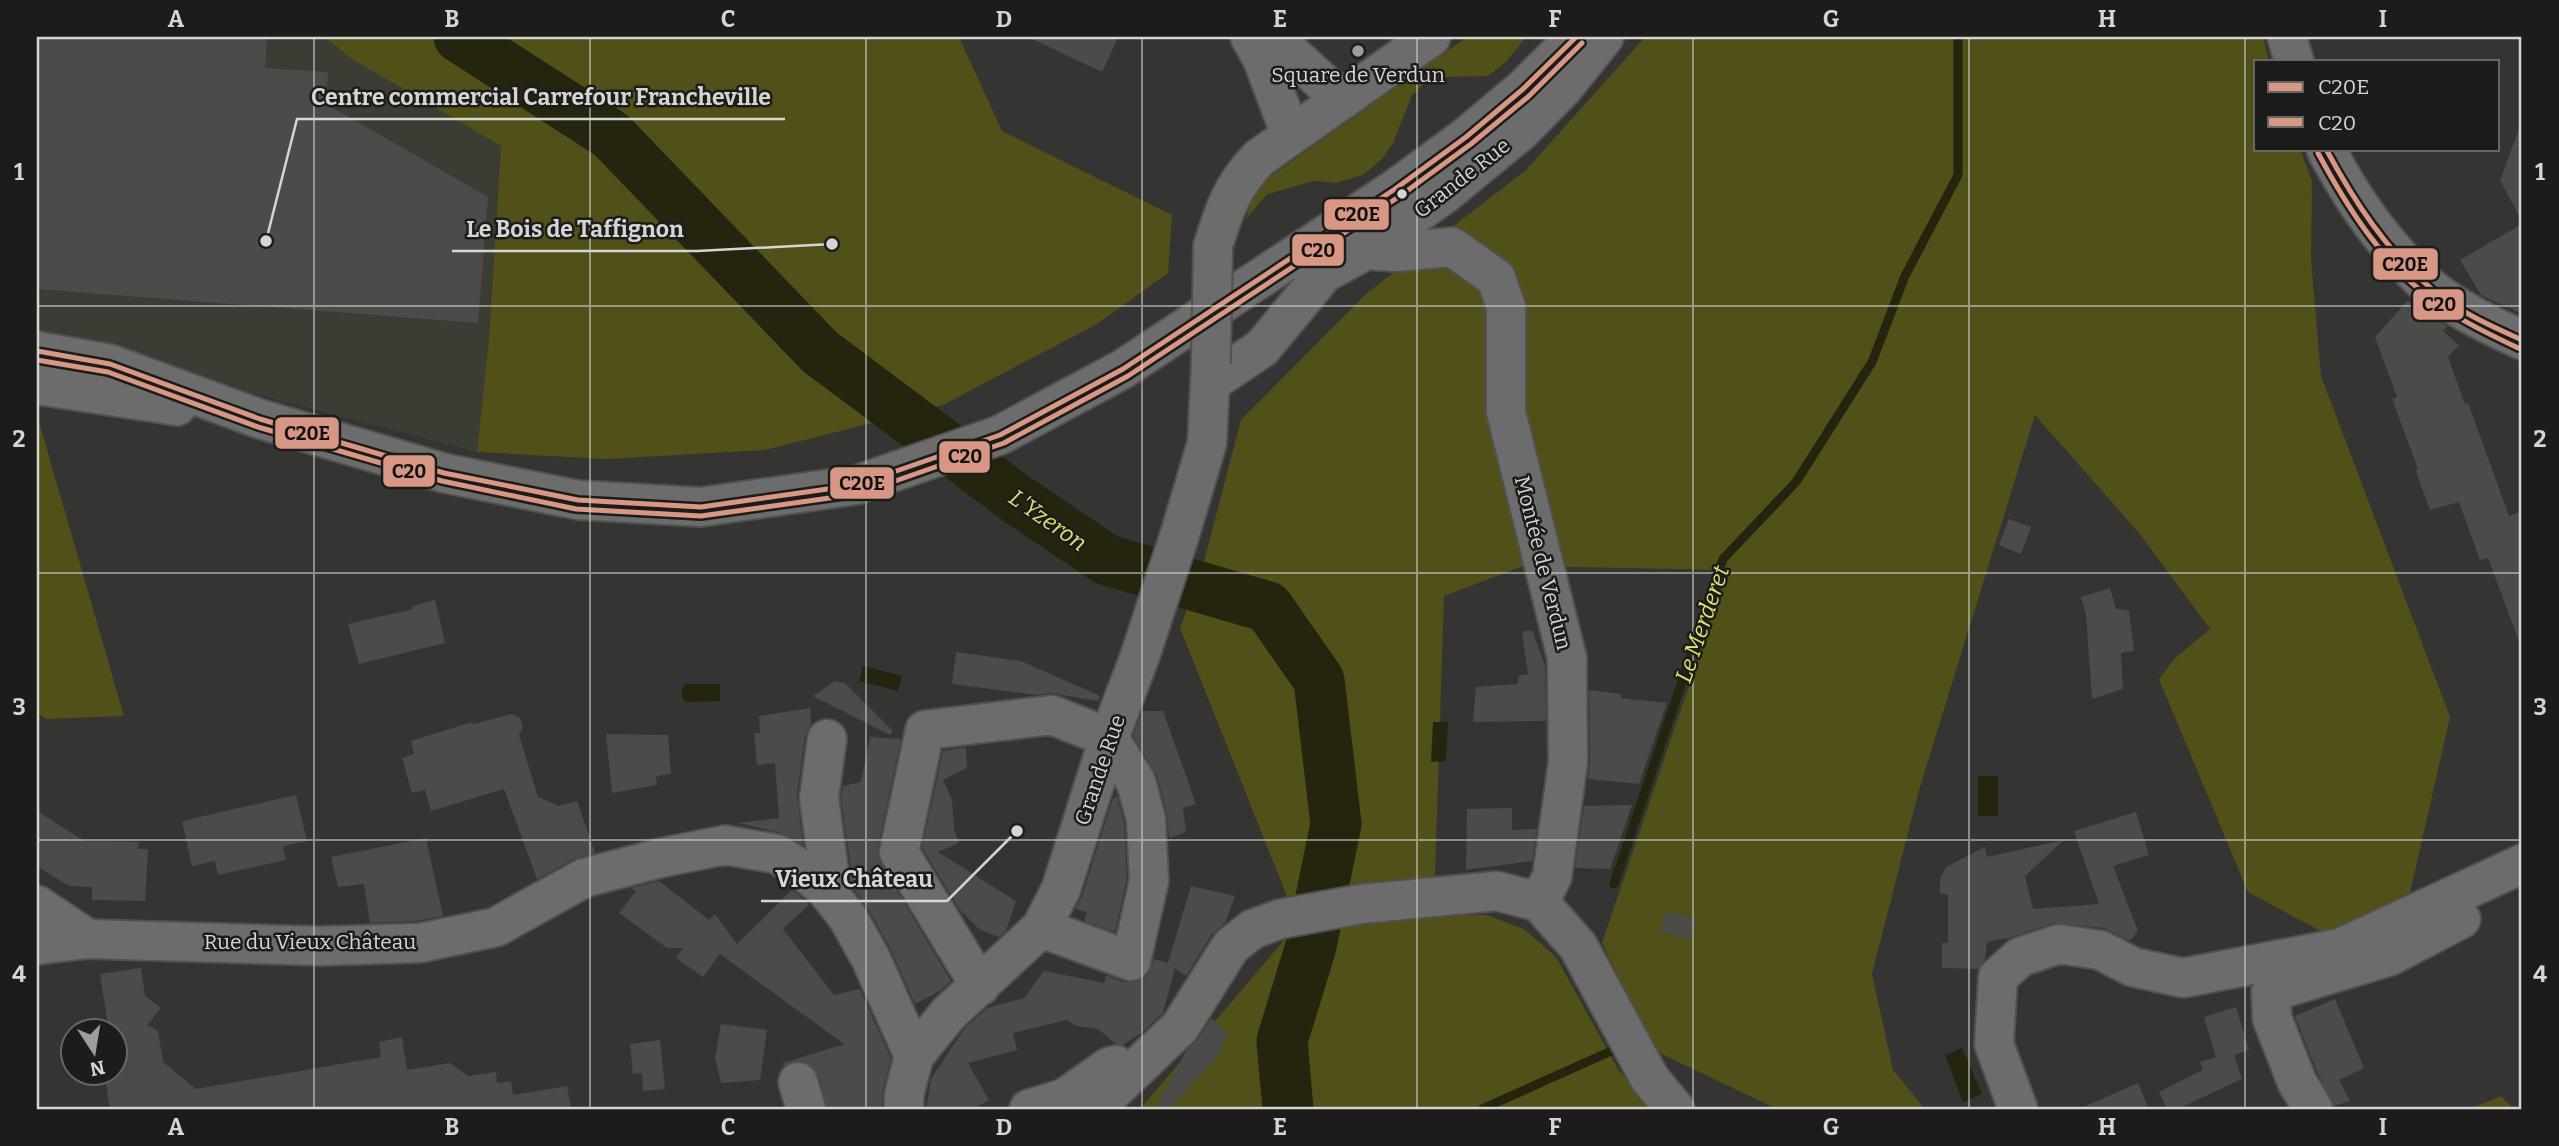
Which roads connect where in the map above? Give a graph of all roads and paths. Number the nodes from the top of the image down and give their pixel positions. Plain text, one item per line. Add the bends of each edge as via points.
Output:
1 (1250, 37) edge
2 (1273, 37) edge
3 (1431, 37) edge
4 (1576, 37) edge
5 (1604, 37) edge
6 (2287, 37) edge
7 (2294, 60) edge
8 (1342, 100) junction
9 (1291, 135) junction
10 (2327, 150) edge
11 (1443, 195) junction
12 (1452, 247) junction
13 (1366, 250) junction
14 (2522, 340) edge
15 (37, 351) edge
16 (1210, 373) junction
17 (37, 385) edge
18 (260, 419) junction
19 (1113, 728) junction
20 (827, 739) dead end
21 (2522, 864) edge
22 (2522, 882) edge
23 (825, 888) junction
24 (1539, 902) junction
25 (37, 905) edge
26 (1041, 928) junction
27 (88, 939) junction
28 (37, 945) edge
29 (980, 986) junction
30 (1150, 1055) junction
31 (914, 1056) junction
32 (904, 1109) edge
33 (1029, 1109) edge
34 (1094, 1109) edge
35 (1675, 1109) edge
36 (2018, 1109) edge
37 (2312, 1109) edge

1 - 9 street
2 - 8 street
3 - 8 street, Grande Rue
4 - 18 street via 1456,145 1123,369 1000,435 856,485 701,507 578,500 444,472
5 - 11 street, Grande Rue via 1521,131
6 - 7 street
8 - 9 street, Grande Rue
9 - 16 street, Grande Rue, bridge via 1259,158 1226,203 1213,246
10 - 14 street via 2378,233 2434,290 2492,327
11 - 12 street
11 - 13 street, Grande Rue
12 - 13 street
12 - 24 street, Montée de Verdun via 1496,278 1506,307 1506,412 1567,658 1568,762 1552,877
13 - 16 street, Grande Rue via 1324,273 1262,348
15 - 18 street via 110,364
16 - 19 street, Grande Rue via 1206,443 1180,534
17 - 18 street
19 - 26 street, Grande Rue via 1061,889
19 - 26 street via 1146,819 1149,881 1131,961
19 - 29 street via 1052,715 925,730 899,852
20 - 23 street via 820,798 829,872
21 - 36 street via 2340,947 2183,978 2133,967 2100,950 2059,944 2020,957 1998,976 1994,1044
22 - 37 street via 2500,899 2390,956 2271,992 2272,1018
23 - 27 street, Rue du Vieux Château via 776,854 725,845 584,878 496,927 420,943 321,946
23 - 31 street, Rue du Vieux Château via 871,959
24 - 30 street via 1497,891 1361,904 1280,919 1253,929 1231,947 1180,1027
24 - 35 street via 1578,946 1650,1079
25 - 27 street
26 - 29 street, Grande Rue
27 - 28 street, Rue du Vieux Château
29 - 31 street, Grande Rue via 948,1014
30 - 33 street via 1109,1067 1065,1098
30 - 34 street
31 - 32 street, Grande Rue

